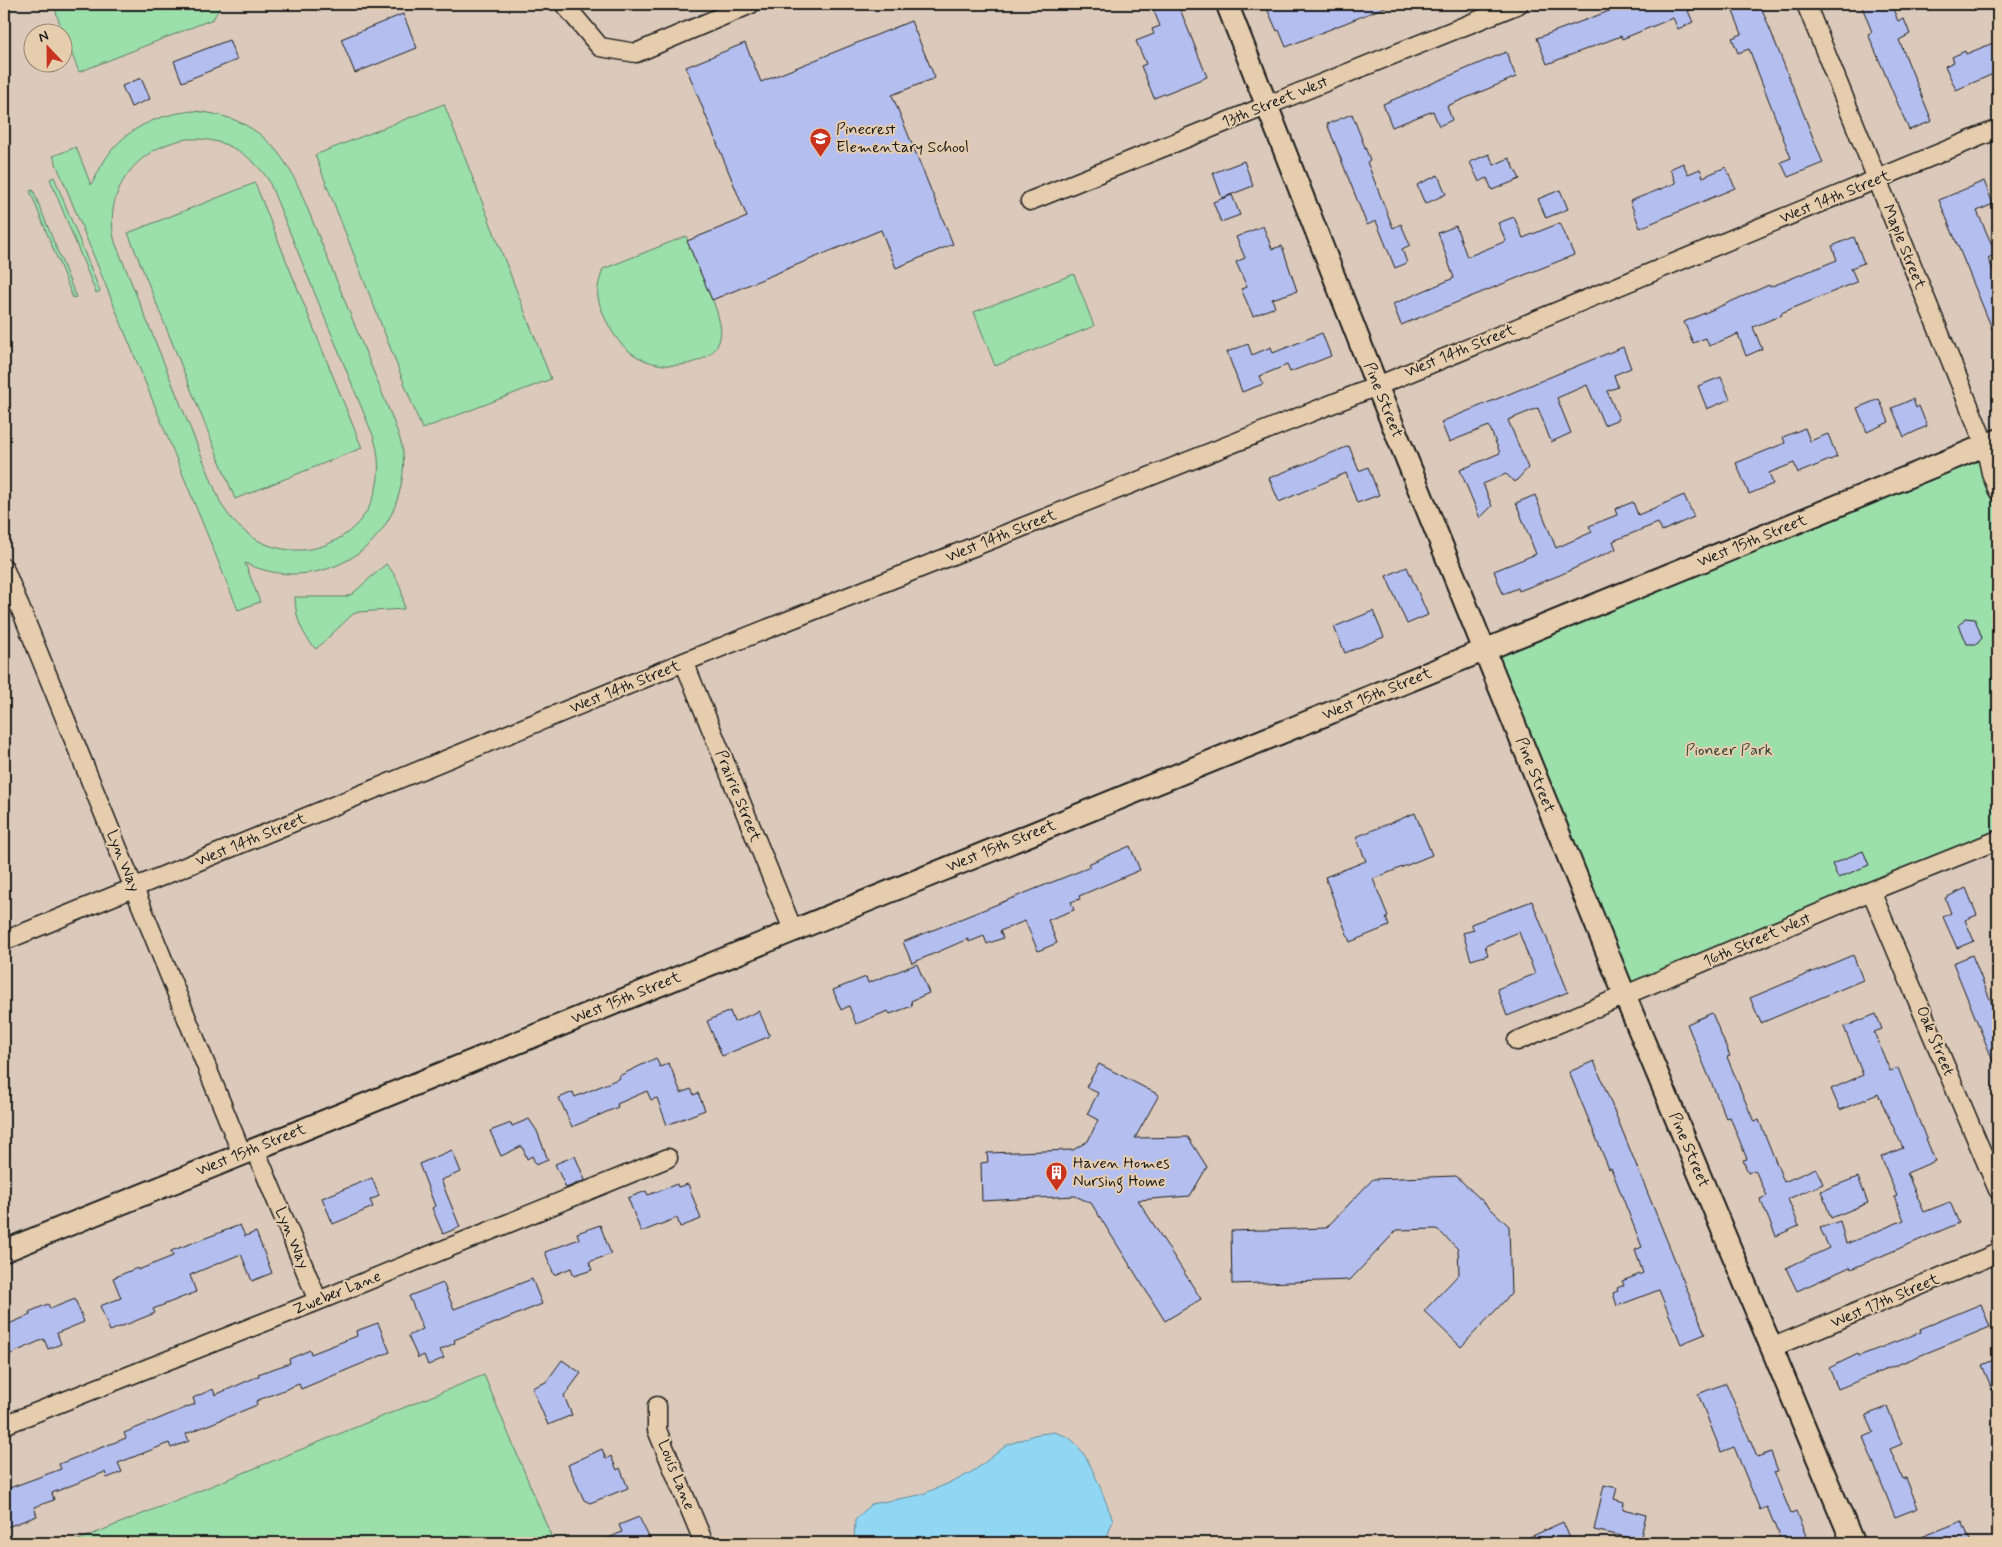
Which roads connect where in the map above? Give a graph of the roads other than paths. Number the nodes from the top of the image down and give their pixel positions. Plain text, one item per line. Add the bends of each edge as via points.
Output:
1 (564, 4) edge
2 (751, 4) edge
3 (1227, 4) edge
4 (1518, 4) edge
5 (1806, 4) edge
6 (1267, 105) junction
7 (1998, 129) edge
8 (1877, 179) junction
9 (1030, 201) dead end
10 (1377, 386) junction
11 (1992, 443) edge
12 (1998, 491) edge
13 (4, 568) edge
14 (1485, 650) junction
15 (684, 662) junction
16 (1998, 840) edge
17 (134, 888) junction
18 (1871, 891) junction
19 (792, 930) junction
20 (4, 941) edge
21 (1625, 996) junction
22 (1517, 1041) dead end
23 (248, 1151) junction
24 (668, 1158) dead end
25 (1998, 1190) edge
26 (4, 1251) edge
27 (1998, 1253) edge
28 (318, 1301) junction
29 (1771, 1348) junction
30 (657, 1406) dead end
31 (4, 1425) edge
32 (704, 1543) edge
33 (1852, 1543) edge

1 - 2 street via 600,47 636,53
3 - 6 street, Pine Street
4 - 6 street, 13th Street West
5 - 8 street, Maple Street
6 - 9 street, 13th Street West
6 - 10 street, Pine Street
7 - 8 street, West 14th Street
8 - 10 street, West 14th Street
8 - 11 street, Maple Street
10 - 14 street, Pine Street
10 - 15 street, West 14th Street
11 - 12 street, Maple Street via 1991,473
11 - 14 street, West 15th Street
13 - 17 street, Lyn Way
14 - 19 street, West 15th Street
14 - 21 street, Pine Street
15 - 17 street, West 14th Street
15 - 19 street, Prairie Street
16 - 18 street, 16th Street West
17 - 20 street, West 14th Street
17 - 23 street, Lyn Way
18 - 21 street, 16th Street West
18 - 25 street, Oak Street
19 - 23 street, West 15th Street
21 - 22 street, 16th Street West
21 - 29 street, Pine Street
23 - 26 street, West 15th Street
23 - 28 street, Lyn Way
24 - 28 street, Zweber Lane
27 - 29 street, West 17th Street
28 - 31 street, Zweber Lane
29 - 33 street, Pine Street
30 - 32 street, Louis Lane via 657,1430

